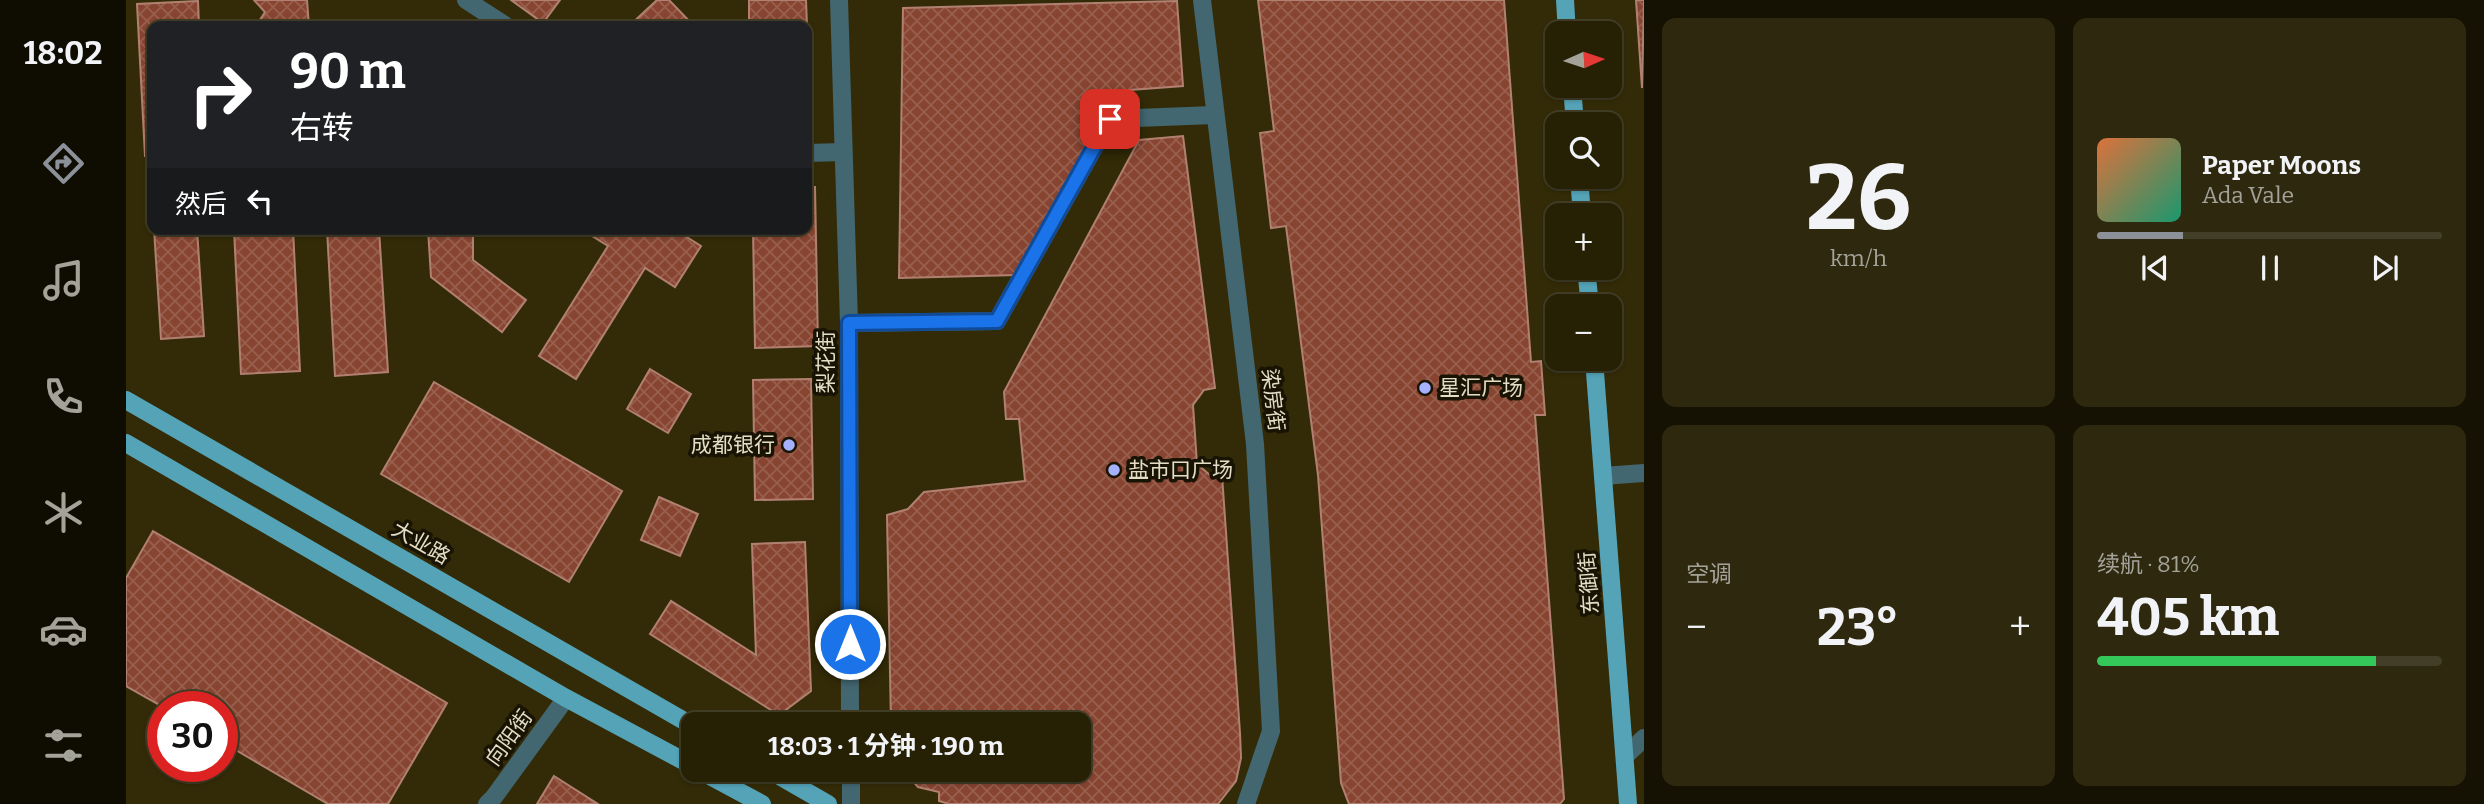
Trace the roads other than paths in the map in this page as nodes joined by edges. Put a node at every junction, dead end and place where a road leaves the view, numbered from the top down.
1 (466, 0) edge
2 (839, 0) edge
3 (1202, 0) edge
4 (1565, 0) edge
5 (498, 21) edge
6 (1566, 21) edge
7 (1214, 115) junction
8 (843, 152) junction
9 (812, 153) edge
10 (849, 323) junction
11 (1595, 371) edge
12 (126, 400) edge
13 (126, 443) edge
14 (1644, 473) edge
15 (1603, 477) junction
16 (566, 698) junction
17 (850, 712) edge
18 (681, 719) edge
19 (1644, 738) edge
20 (1625, 756) junction
21 (681, 760) edge
22 (721, 782) edge
23 (790, 782) edge
24 (851, 782) edge
25 (487, 804) edge
26 (762, 804) edge
27 (828, 804) edge
28 (851, 804) edge
29 (1246, 804) edge
30 (1629, 804) edge

1 - 5 street
2 - 8 street, 梨花街
3 - 7 street, 染房街
4 - 6 main road
7 - 10 street
7 - 29 street, 染房街
8 - 9 street
8 - 10 street, 梨花街
10 - 17 street, 梨花街
11 - 15 main road, 东御街
12 - 18 main road, 大业路
13 - 16 main road
14 - 15 street
15 - 20 main road, 东御街
16 - 21 main road
16 - 25 street, 向阳街
19 - 20 street
20 - 30 main road, 东御街
22 - 26 main road
23 - 27 main road
24 - 28 street

